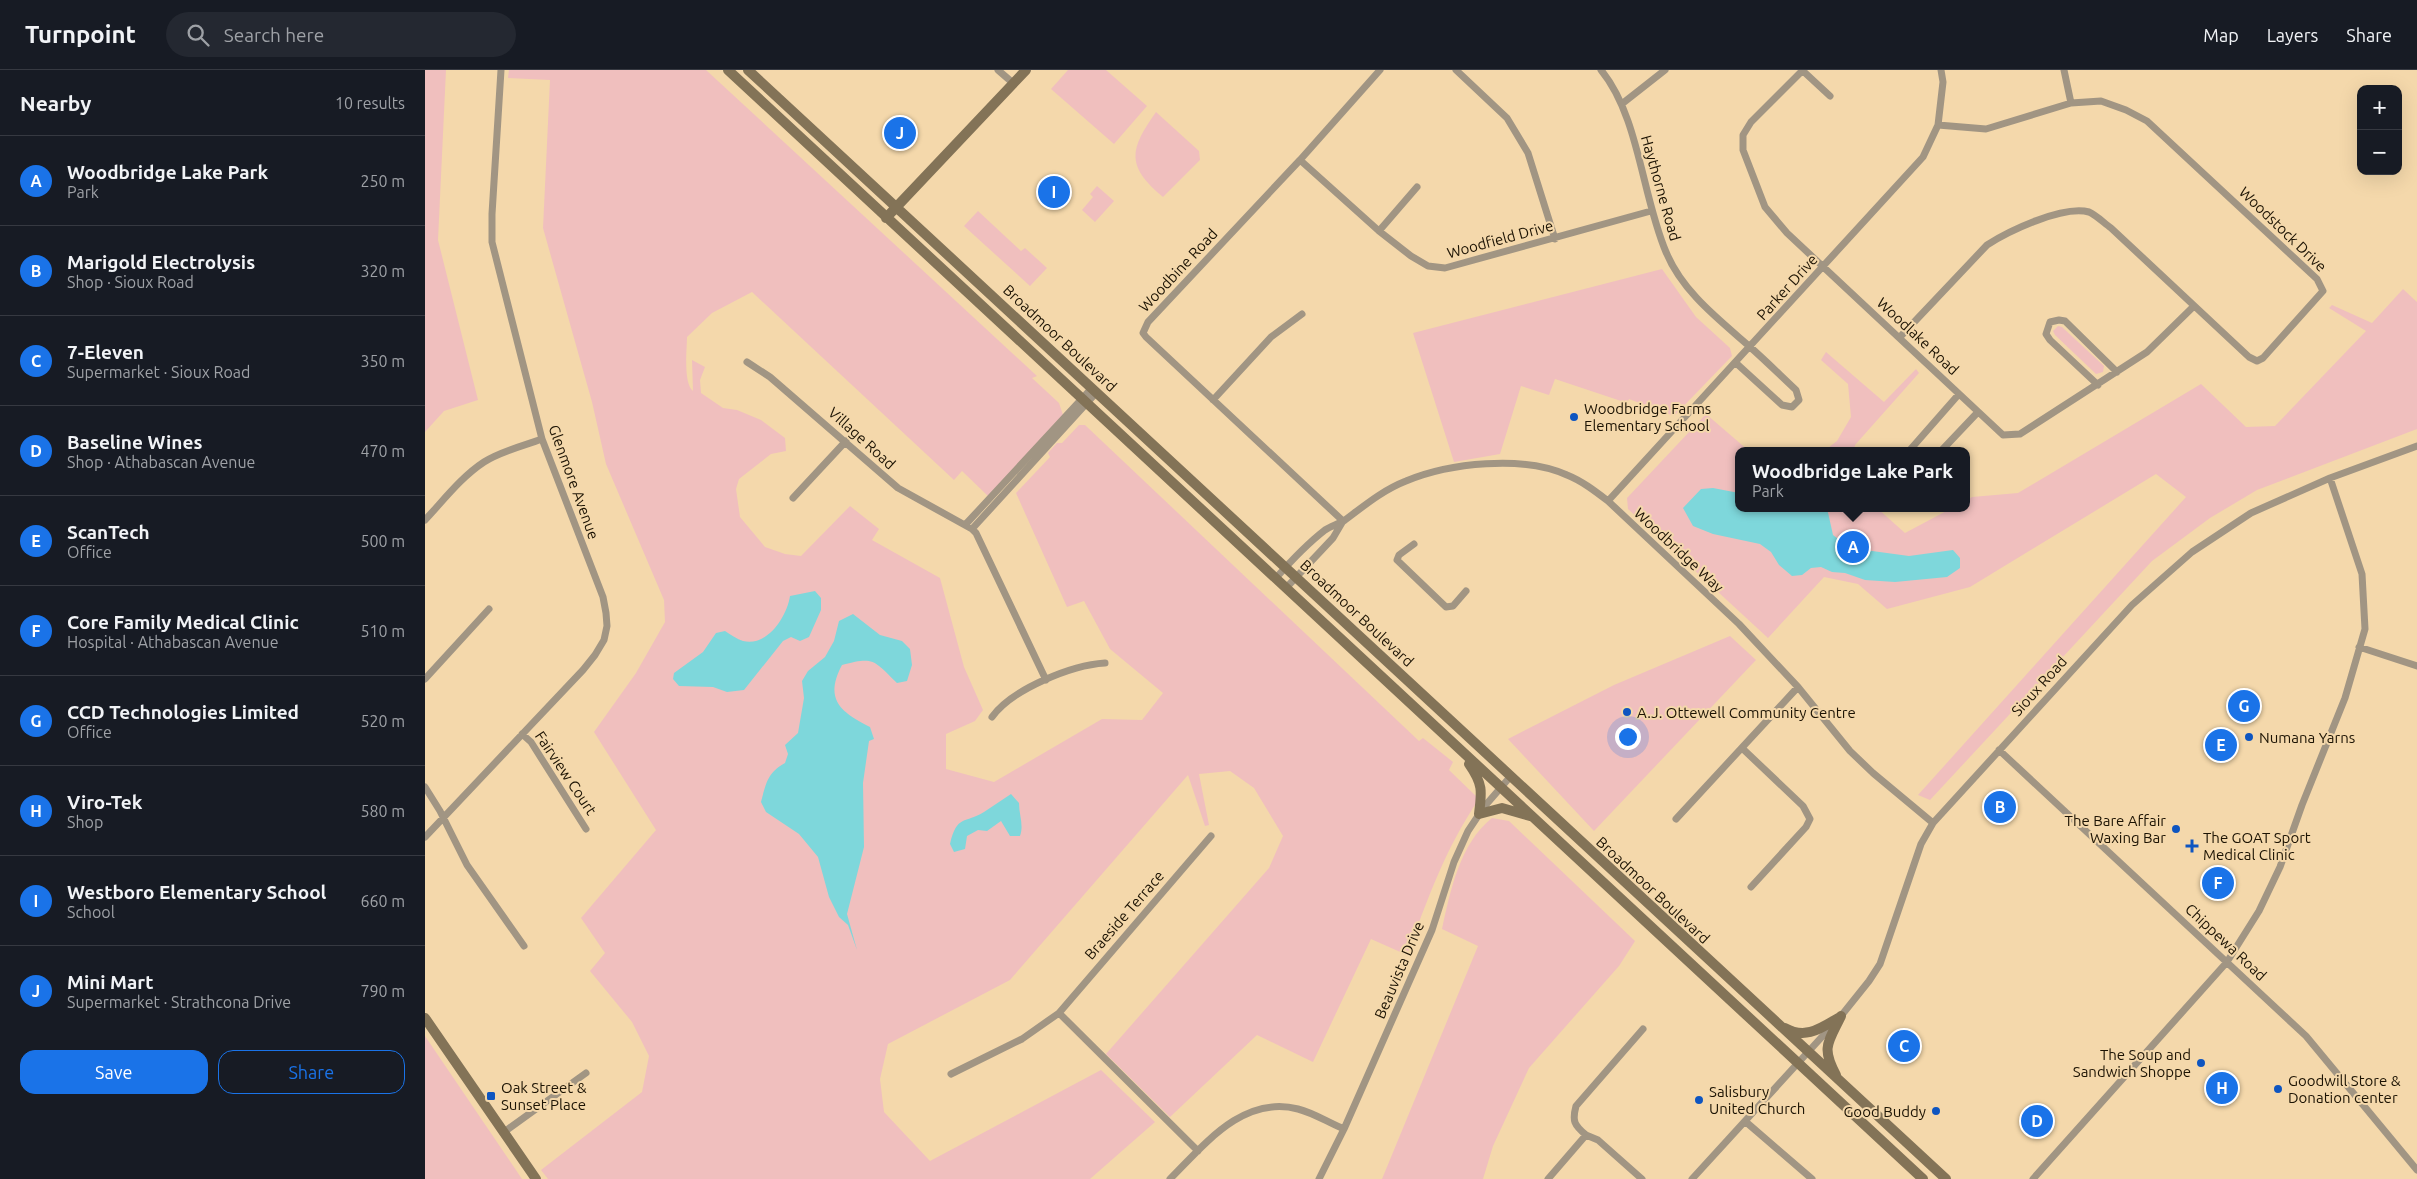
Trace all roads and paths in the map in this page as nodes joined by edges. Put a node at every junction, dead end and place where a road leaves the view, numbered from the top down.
1 (501, 70) edge
2 (728, 70) edge
3 (748, 70) edge
4 (998, 70) edge
5 (1025, 70) edge
6 (1380, 70) edge
7 (1456, 70) edge
8 (1601, 70) edge
9 (1665, 70) edge
10 (1803, 70) edge
11 (1941, 70) edge
12 (2064, 70) edge
13 (1013, 83) junction
14 (1830, 96) dead end
15 (1623, 103) junction
16 (2071, 104) junction
17 (1939, 124) junction
18 (1300, 160) junction
19 (1417, 187) dead end
20 (897, 208) junction
21 (1651, 211) junction
22 (886, 218) junction
23 (1379, 231) junction
24 (1555, 239) junction
25 (1824, 267) junction
26 (2194, 306) junction
27 (1302, 314) dead end
28 (1900, 337) junction
29 (1751, 347) junction
30 (747, 362) dead end
31 (1736, 363) junction
32 (2117, 372) junction
33 (2098, 385) junction
34 (1094, 390) junction
35 (1959, 394) junction
36 (1085, 400) junction
37 (1213, 400) junction
38 (1978, 412) junction
39 (542, 439) junction
40 (846, 441) junction
41 (2417, 446) edge
42 (1913, 447) edge
43 (1945, 447) edge
44 (2330, 478) junction
45 (793, 498) dead end
46 (1608, 502) junction
47 (425, 520) edge
48 (1343, 521) junction
49 (965, 525) junction
50 (972, 529) junction
51 (1414, 544) dead end
52 (1286, 567) junction
53 (1296, 577) junction
54 (1276, 578) junction
55 (1285, 588) junction
56 (1466, 591) dead end
57 (489, 609) dead end
58 (2359, 647) junction
59 (1105, 663) dead end
60 (2417, 666) edge
61 (425, 678) edge
62 (1046, 680) junction
63 (1798, 687) junction
64 (992, 717) dead end
65 (522, 734) junction
66 (1458, 748) junction
67 (1743, 749) junction
68 (1999, 750) junction
69 (1510, 777) junction
70 (425, 787) edge
71 (1501, 788) junction
72 (1479, 814) junction
73 (1533, 817) junction
74 (443, 818) junction
75 (1676, 819) dead end
76 (1933, 823) junction
77 (586, 829) dead end
78 (1211, 836) dead end
79 (425, 837) edge
80 (1751, 887) dead end
81 (524, 946) dead end
82 (2227, 962) junction
83 (1059, 1013) junction
84 (1841, 1016) junction
85 (425, 1018) edge
86 (1769, 1018) junction
87 (1643, 1029) dead end
88 (1809, 1054) junction
89 (1799, 1064) junction
90 (586, 1073) dead end
91 (951, 1074) dead end
92 (1852, 1092) junction
93 (1746, 1122) junction
94 (1344, 1129) junction
95 (504, 1132) junction
96 (1586, 1135) junction
97 (1198, 1151) junction
98 (2417, 1170) edge
99 (536, 1179) edge
100 (1170, 1179) edge
101 (1319, 1179) edge
102 (1548, 1179) edge
103 (1642, 1179) edge
104 (1692, 1179) edge
105 (1812, 1179) edge
106 (1923, 1179) edge
107 (1945, 1179) edge
108 (2033, 1179) edge

1 - 39 street, Glenmore Avenue
2 - 22 main road, Broadmoor Boulevard
3 - 20 main road, Broadmoor Boulevard
4 - 13 street
5 - 13 main road
6 - 18 street, Woodbine Road
7 - 24 street
8 - 15 street, Haythorne Road
9 - 15 street
10 - 14 street
10 - 25 street, Woodlake Road
11 - 17 street, Parker Drive
12 - 16 street
13 - 20 main road
15 - 21 street, Haythorne Road
16 - 17 street, Woodstock Drive
16 - 26 street, Woodstock Drive
17 - 25 street, Parker Drive
18 - 23 street, Woodfield Drive
18 - 37 street, Woodbine Road
19 - 23 street
20 - 22 main road
20 - 34 main road, Broadmoor Boulevard
21 - 24 street, Woodfield Drive
21 - 29 street, Haythorne Road
22 - 36 main road, Broadmoor Boulevard
23 - 24 street, Woodfield Drive
25 - 28 street, Woodlake Road
25 - 29 street, Parker Drive
26 - 28 street, Woodstock Drive
26 - 32 street, Woodlake Road
27 - 37 street
28 - 35 street, Woodlake Road
29 - 31 street, Parker Drive
29 - 31 street, Haythorne Road
30 - 40 street, Village Road
31 - 46 street, Parker Drive
32 - 33 street, Woodlake Road
32 - 33 street
33 - 38 street, Woodlake Road
34 - 36 street
34 - 52 main road, Broadmoor Boulevard
35 - 38 street, Woodlake Road
35 - 42 street
36 - 49 street
36 - 50 street
36 - 54 main road, Broadmoor Boulevard
37 - 48 street, Woodbine Road
38 - 43 street
39 - 47 street
39 - 65 street, Glenmore Avenue
40 - 45 street
40 - 49 street, Village Road
41 - 44 street, Sioux Road
44 - 58 street
44 - 68 street, Sioux Road
46 - 48 street, Woodbridge Way
46 - 63 street, Woodbridge Way
48 - 52 street, Woodbridge Way
48 - 53 street, Woodbridge Way
49 - 50 street, Village Road
50 - 62 street
51 - 56 street
52 - 53 main road, Broadmoor Boulevard
52 - 54 street, Woodbridge Way
53 - 55 street, Woodbridge Way
53 - 69 main road, Broadmoor Boulevard
54 - 55 main road, Broadmoor Boulevard
55 - 66 main road, Broadmoor Boulevard
57 - 61 street
58 - 60 street
58 - 82 street
59 - 62 street
62 - 64 street
63 - 67 street
63 - 76 street, Woodbridge Way
65 - 74 street, Glenmore Avenue
65 - 77 street, Fairview Court
66 - 71 main road, Broadmoor Boulevard
66 - 72 main road
67 - 75 street
67 - 80 street
68 - 76 street, Sioux Road
68 - 82 street, Chippewa Road
69 - 71 street, Beauvista Drive
69 - 86 main road, Broadmoor Boulevard
70 - 74 street
71 - 72 street, Beauvista Drive
71 - 73 main road, Broadmoor Boulevard
72 - 73 main road
72 - 94 street, Beauvista Drive
73 - 89 main road, Broadmoor Boulevard
74 - 79 street, Glenmore Avenue
74 - 81 street
76 - 84 street, Sioux Road
78 - 83 street, Braeside Terrace
82 - 98 street, Chippewa Road
82 - 108 street
83 - 91 street, Braeside Terrace
83 - 97 street
84 - 86 main road
84 - 88 street, Sioux Road
84 - 92 main road
85 - 95 main road
86 - 88 main road, Broadmoor Boulevard
87 - 96 street
88 - 89 street, Sioux Road
88 - 92 main road, Broadmoor Boulevard
89 - 93 street, Sioux Road
89 - 106 main road, Broadmoor Boulevard
90 - 95 street
92 - 107 main road, Broadmoor Boulevard
93 - 104 street, Sioux Road
93 - 105 street
94 - 97 street
94 - 101 street, Beauvista Drive
95 - 99 main road
96 - 102 street
96 - 103 street
97 - 100 street

